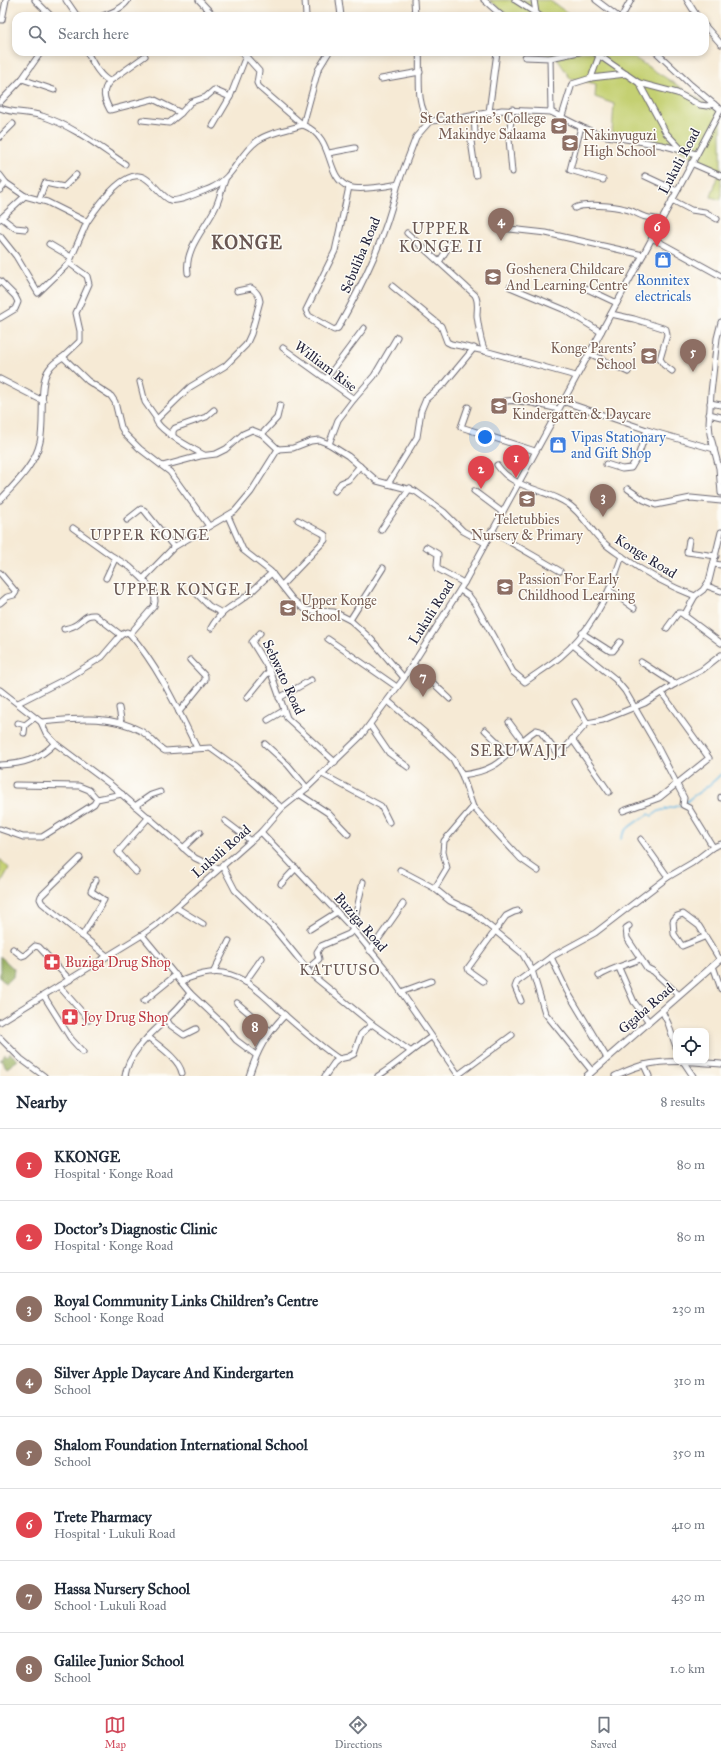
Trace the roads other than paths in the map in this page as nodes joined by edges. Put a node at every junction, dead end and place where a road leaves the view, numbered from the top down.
1 (6, 0) edge
2 (35, 0) edge
3 (66, 0) edge
4 (128, 0) edge
5 (199, 0) edge
6 (305, 0) edge
7 (339, 0) edge
8 (414, 0) edge
9 (484, 0) edge
10 (515, 0) edge
11 (534, 0) edge
12 (596, 0) edge
13 (631, 0) edge
14 (687, 0) edge
15 (47, 12) edge
16 (74, 12) edge
17 (117, 12) edge
18 (210, 12) edge
19 (306, 12) edge
20 (340, 12) edge
21 (415, 12) edge
22 (498, 12) edge
23 (533, 12) edge
24 (537, 12) edge
25 (612, 12) edge
26 (624, 12) edge
27 (694, 12) edge
28 (2, 20) dead end
29 (709, 30) edge
30 (721, 44) edge
31 (38, 56) edge
32 (90, 56) edge
33 (145, 56) dead end
34 (243, 56) edge
35 (246, 56) edge
36 (326, 56) edge
37 (419, 56) edge
38 (496, 56) edge
39 (548, 56) edge
40 (597, 56) edge
41 (602, 56) edge
42 (660, 56) edge
43 (525, 57) dead end
44 (420, 72) junction
45 (626, 74) junction
46 (591, 78) junction
47 (22, 79) junction
48 (381, 79) dead end
49 (110, 81) junction
50 (639, 83) junction
51 (54, 90) dead end
52 (230, 97) junction
53 (0, 102) edge
54 (714, 104) junction
55 (0, 108) edge
56 (512, 109) junction
57 (721, 109) edge
58 (489, 112) junction
59 (551, 112) junction
60 (180, 113) junction
61 (474, 115) junction
62 (562, 116) junction
63 (142, 120) dead end
64 (430, 121) junction
65 (13, 124) dead end
66 (303, 125) junction
67 (213, 126) dead end
68 (581, 127) junction
69 (0, 137) edge
70 (355, 148) dead end
71 (681, 149) junction
72 (329, 153) junction
73 (696, 154) junction
74 (691, 163) junction
75 (125, 164) dead end
76 (512, 172) dead end
77 (0, 175) edge
78 (76, 175) dead end
79 (476, 175) dead end
80 (646, 176) dead end
81 (721, 176) edge
82 (225, 180) junction
83 (603, 180) dead end
84 (6, 183) junction
85 (398, 184) junction
86 (349, 187) junction
87 (0, 190) edge
88 (677, 191) junction
89 (25, 196) junction
90 (38, 200) junction
91 (672, 200) junction
92 (575, 208) dead end
93 (1, 218) edge
94 (717, 219) dead end
95 (661, 221) junction
96 (87, 222) junction
97 (25, 229) dead end
98 (510, 229) dead end
99 (407, 233) dead end
100 (0, 236) edge
101 (652, 238) junction
102 (451, 243) dead end
103 (49, 244) dead end
104 (643, 255) junction
105 (70, 260) junction
106 (439, 262) junction
107 (188, 273) dead end
108 (721, 276) edge
109 (0, 281) edge
110 (392, 286) dead end
111 (582, 286) dead end
112 (510, 287) dead end
113 (237, 291) dead end
114 (617, 304) junction
115 (611, 314) junction
116 (0, 318) edge
117 (721, 322) edge
118 (364, 328) dead end
119 (602, 332) junction
120 (396, 337) dead end
121 (283, 348) dead end
122 (474, 348) junction
123 (719, 348) edge
124 (485, 351) junction
125 (590, 353) junction
126 (63, 357) junction
127 (672, 371) dead end
128 (628, 372) dead end
129 (576, 376) junction
130 (326, 378) junction
131 (0, 379) edge
132 (140, 382) dead end
133 (354, 399) junction
134 (43, 400) junction
135 (562, 402) junction
136 (500, 403) dead end
137 (710, 403) junction
138 (280, 405) dead end
139 (721, 405) edge
140 (468, 407) dead end
141 (558, 409) junction
142 (214, 410) dead end
143 (710, 414) junction
144 (721, 417) edge
145 (157, 419) junction
146 (647, 430) junction
147 (262, 434) junction
148 (173, 436) junction
149 (329, 444) junction
150 (278, 449) junction
151 (714, 449) junction
152 (535, 451) junction
153 (204, 455) junction
154 (720, 461) edge
155 (606, 464) dead end
156 (497, 465) dead end
157 (163, 466) junction
158 (360, 466) junction
159 (518, 483) junction
160 (388, 484) junction
161 (410, 488) junction
162 (628, 489) dead end
163 (335, 491) dead end
164 (474, 491) dead end
165 (721, 493) edge
166 (0, 500) edge
167 (721, 501) edge
168 (502, 512) junction
169 (228, 516) junction
170 (127, 520) dead end
171 (298, 520) dead end
172 (208, 526) junction
173 (73, 528) dead end
174 (381, 530) dead end
175 (491, 531) junction
176 (721, 532) edge
177 (690, 540) dead end
178 (485, 543) junction
179 (426, 546) dead end
180 (174, 547) junction
181 (622, 556) junction
182 (716, 556) junction
183 (115, 558) junction
184 (714, 564) junction
185 (721, 565) edge
186 (112, 566) junction
187 (383, 568) dead end
188 (560, 571) dead end
189 (0, 573) edge
190 (102, 573) dead end
191 (272, 573) junction
192 (106, 578) dead end
193 (143, 580) junction
194 (464, 583) junction
195 (282, 586) junction
196 (706, 586) junction
197 (460, 590) junction
198 (609, 590) junction
199 (721, 591) edge
200 (197, 594) dead end
201 (695, 596) junction
202 (0, 603) edge
203 (634, 608) dead end
204 (222, 613) junction
205 (685, 614) junction
206 (350, 620) junction
207 (211, 628) dead end
208 (667, 628) dead end
209 (64, 629) dead end
210 (582, 633) junction
211 (121, 634) junction
212 (130, 634) junction
213 (260, 634) dead end
214 (328, 639) dead end
215 (620, 642) dead end
216 (721, 643) edge
217 (573, 645) junction
218 (721, 655) edge
219 (190, 660) dead end
220 (641, 662) dead end
221 (413, 664) junction
222 (270, 670) junction
223 (404, 678) junction
224 (311, 680) dead end
225 (675, 684) junction
226 (397, 687) junction
227 (0, 690) edge
228 (662, 693) junction
229 (247, 698) dead end
230 (279, 698) junction
231 (450, 699) dead end
232 (388, 701) junction
233 (575, 702) dead end
234 (18, 703) junction
235 (635, 707) junction
236 (118, 708) dead end
237 (283, 711) junction
238 (179, 712) junction
239 (34, 718) junction
240 (268, 720) dead end
241 (41, 722) junction
242 (120, 722) junction
243 (509, 722) dead end
244 (18, 723) dead end
245 (587, 723) junction
246 (25, 725) junction
247 (370, 726) junction
248 (485, 730) dead end
249 (24, 733) dead end
250 (572, 739) junction
251 (524, 741) junction
252 (54, 743) junction
253 (265, 744) dead end
254 (197, 748) junction
255 (510, 754) junction
256 (334, 762) junction
257 (0, 765) edge
258 (408, 767) dead end
259 (322, 774) junction
260 (462, 775) junction
261 (676, 783) junction
262 (15, 785) dead end
263 (307, 788) junction
264 (160, 792) dead end
265 (609, 792) dead end
266 (122, 794) junction
267 (299, 794) junction
268 (97, 799) junction
269 (135, 806) junction
270 (473, 807) junction
271 (282, 808) junction
272 (623, 811) dead end
273 (149, 817) junction
274 (225, 821) dead end
275 (390, 822) dead end
276 (0, 829) edge
277 (200, 832) dead end
278 (261, 832) junction
279 (348, 834) dead end
280 (641, 839) dead end
281 (250, 840) junction
282 (721, 844) edge
283 (713, 847) junction
284 (183, 848) junction
285 (80, 858) dead end
286 (220, 867) junction
287 (296, 868) junction
288 (400, 870) dead end
289 (538, 871) dead end
290 (136, 872) dead end
291 (668, 878) junction
292 (96, 880) dead end
293 (363, 882) dead end
294 (281, 884) dead end
295 (435, 888) junction
296 (403, 904) dead end
297 (177, 908) junction
298 (518, 911) dead end
299 (337, 912) junction
300 (203, 924) dead end
301 (629, 926) dead end
302 (310, 928) dead end
303 (352, 928) junction
304 (496, 932) junction
305 (142, 935) junction
306 (82, 936) junction
307 (704, 937) junction
308 (229, 941) dead end
309 (13, 949) dead end
310 (370, 951) junction
311 (107, 956) junction
312 (551, 957) junction
313 (262, 958) dead end
314 (640, 959) junction
315 (720, 959) edge
316 (312, 965) dead end
317 (713, 966) junction
318 (619, 968) junction
319 (532, 970) junction
320 (213, 973) junction
321 (176, 975) junction
322 (599, 976) dead end
323 (70, 980) junction
324 (181, 981) junction
325 (431, 981) dead end
326 (483, 981) dead end
327 (245, 982) junction
328 (59, 986) junction
329 (721, 989) edge
330 (401, 992) junction
331 (190, 993) junction
332 (679, 995) junction
333 (44, 996) junction
334 (144, 1001) dead end
335 (521, 1001) dead end
336 (237, 1002) dead end
337 (662, 1011) junction
338 (285, 1015) junction
339 (90, 1020) dead end
340 (167, 1020) junction
341 (0, 1022) edge
342 (648, 1022) junction
343 (372, 1024) junction
344 (196, 1030) dead end
345 (270, 1031) junction
346 (512, 1035) dead end
347 (148, 1037) junction
348 (431, 1037) junction
349 (0, 1038) edge
350 (673, 1038) edge
351 (410, 1051) junction
352 (83, 1052) dead end
353 (256, 1055) junction
354 (607, 1058) junction
355 (339, 1059) junction
356 (673, 1062) edge
357 (709, 1063) edge
358 (686, 1064) edge
359 (721, 1064) edge
360 (644, 1065) junction
361 (182, 1072) dead end
362 (592, 1072) junction
363 (36, 1074) edge
364 (459, 1075) edge
365 (44, 1076) edge
366 (125, 1076) edge
367 (249, 1076) edge
368 (324, 1076) edge
369 (378, 1076) edge
370 (587, 1076) edge
371 (615, 1076) edge
372 (649, 1076) edge
373 (693, 1076) edge

1 - 28 street
2 - 15 street
3 - 16 street
4 - 17 street
5 - 18 street
6 - 19 street
7 - 20 street
8 - 21 street
9 - 22 street
10 - 23 street
11 - 24 street
12 - 25 street
13 - 26 street
14 - 27 street
29 - 30 street
31 - 47 street
32 - 49 street
33 - 49 street
34 - 52 street
35 - 66 street
36 - 66 street
37 - 44 street
38 - 58 street
39 - 43 street
39 - 59 street
40 - 46 street
41 - 45 street
42 - 54 street
44 - 48 street
44 - 64 street
45 - 46 street
45 - 50 street
46 - 62 street
47 - 51 street
47 - 53 street
49 - 60 street
50 - 54 street
50 - 71 street
52 - 60 street
52 - 67 street
54 - 57 street
55 - 75 street
56 - 58 street
56 - 59 street
56 - 76 street
57 - 73 street, Lukuli Road
58 - 61 street
59 - 62 street
60 - 63 street
61 - 64 street
61 - 79 street
62 - 68 street
64 - 85 street, Sebuliba Road
65 - 69 street
66 - 72 street
66 - 82 street
68 - 71 street
68 - 83 street
70 - 72 street
71 - 73 street
72 - 86 street
73 - 74 street, Lukuli Road
74 - 81 street
74 - 88 street, Lukuli Road
77 - 84 street
78 - 90 street
80 - 88 street
82 - 96 street
82 - 107 street
84 - 87 street
84 - 89 street
85 - 86 street
85 - 86 street, Sebuliba Road
88 - 91 street, Lukuli Road
89 - 90 street
89 - 93 street
90 - 96 street
91 - 94 street
91 - 95 street, Lukuli Road
92 - 95 street
93 - 97 street
95 - 101 street, Lukuli Road
96 - 105 street
98 - 104 street
99 - 106 street
100 - 105 street
101 - 104 street, Lukuli Road
101 - 108 street
102 - 106 street
103 - 105 street
104 - 114 street, Lukuli Road
105 - 126 street
106 - 124 street
109 - 116 street
110 - 122 street
111 - 114 street
112 - 119 street
113 - 145 street
114 - 115 street, Lukuli Road
115 - 119 street, Lukuli Road
115 - 127 street
117 - 123 street
118 - 130 street
119 - 125 street, Lukuli Road
120 - 133 street
121 - 130 street, William Rise
122 - 124 street
122 - 160 street
123 - 137 street
124 - 129 street
125 - 128 street
125 - 129 street, Lukuli Road
126 - 134 street
126 - 157 street
129 - 135 street, Lukuli Road
130 - 133 street, William Rise
131 - 134 street
132 - 145 street
133 - 149 street, William Rise
134 - 166 street
135 - 141 street, Lukuli Road
135 - 146 street
136 - 141 street
137 - 139 street
137 - 143 street
138 - 147 street
140 - 152 street
141 - 152 street, Lukuli Road
142 - 148 street
143 - 144 street
143 - 151 street
145 - 148 street
146 - 151 street
146 - 155 street
147 - 150 street
147 - 153 street
148 - 153 street
149 - 150 street
149 - 158 street
150 - 169 street
151 - 154 street
152 - 159 street, Lukuli Road
153 - 157 street
154 - 165 street
156 - 159 street, Konge Road
157 - 172 street
158 - 160 street
158 - 163 street
159 - 168 street, Lukuli Road
159 - 181 street, Konge Road
160 - 161 street
161 - 174 street
161 - 178 street
162 - 167 street
164 - 168 street
168 - 175 street, Lukuli Road
169 - 172 street
169 - 191 street
170 - 180 street
171 - 195 street
172 - 180 street
173 - 183 street
175 - 178 street, Lukuli Road
175 - 188 street
176 - 182 street
177 - 182 street
178 - 194 street, Lukuli Road
179 - 194 street
180 - 193 street
181 - 198 street
181 - 201 street, Konge Road
182 - 184 street
183 - 186 street
183 - 193 street
184 - 185 street
184 - 196 street
186 - 190 street
186 - 192 street
187 - 206 street
189 - 202 street
191 - 195 street
191 - 204 street
193 - 212 street
194 - 197 street, Lukuli Road
195 - 206 street
196 - 199 street
196 - 201 street
197 - 217 street
197 - 221 street, Lukuli Road
198 - 203 street
198 - 210 street
200 - 204 street
201 - 205 street
204 - 207 street
205 - 208 street
205 - 216 street
206 - 223 street
209 - 211 street
210 - 215 street
210 - 217 street
211 - 212 street
211 - 234 street
212 - 238 street
213 - 222 street, Sebwato Road
214 - 226 street
217 - 235 street
218 - 225 street
219 - 238 street
220 - 225 street
221 - 223 street, Lukuli Road
221 - 231 street
222 - 229 street
222 - 230 street, Sebwato Road
223 - 226 street, Lukuli Road
224 - 230 street
225 - 228 street
226 - 232 street, Lukuli Road
227 - 234 street
228 - 235 street
228 - 261 street
230 - 237 street, Sebwato Road
232 - 247 street, Lukuli Road
232 - 260 street
233 - 245 street
234 - 239 street
235 - 245 street
235 - 261 street
236 - 242 street
237 - 240 street
237 - 256 street, Sebwato Road
238 - 254 street
239 - 241 street
239 - 246 street
241 - 242 street
241 - 252 street
242 - 254 street
243 - 251 street
244 - 246 street
245 - 250 street
246 - 249 street
247 - 256 street, Lukuli Road
247 - 258 street
248 - 255 street
250 - 251 street
250 - 265 street
251 - 255 street
252 - 257 street
252 - 266 street
253 - 263 street
254 - 271 street
255 - 260 street
256 - 259 street, Lukuli Road
259 - 263 street, Lukuli Road
259 - 275 street
260 - 270 street
261 - 272 street
261 - 283 street
262 - 268 street
263 - 267 street, Lukuli Road
264 - 269 street
266 - 268 street
266 - 269 street
267 - 271 street, Lukuli Road
267 - 279 street
268 - 276 street
269 - 273 street
270 - 289 street
270 - 295 street
271 - 278 street, Lukuli Road
273 - 284 street
273 - 290 street
274 - 281 street
277 - 284 street
278 - 281 street, Lukuli Road
278 - 287 street, Buziga Road
280 - 291 street
281 - 286 street, Lukuli Road
282 - 283 street
283 - 291 street
284 - 286 street
285 - 306 street
286 - 297 street, Lukuli Road
286 - 343 street
287 - 294 street
287 - 299 street, Buziga Road
288 - 295 street
291 - 312 street
292 - 306 street
293 - 303 street
295 - 304 street
296 - 310 street
297 - 300 street
297 - 305 street, Lukuli Road
298 - 304 street
299 - 302 street
299 - 303 street, Buziga Road
301 - 314 street
303 - 310 street, Buziga Road
303 - 316 street
304 - 319 street
304 - 326 street
305 - 311 street, Lukuli Road
305 - 321 street
306 - 311 street
307 - 307 street
307 - 315 street
308 - 320 street
309 - 323 street
310 - 330 street, Buziga Road
311 - 323 street, Lukuli Road
312 - 319 street
312 - 354 street
313 - 327 street
314 - 318 street
314 - 332 street
315 - 317 main road, Ggaba Road
317 - 329 street
317 - 332 main road, Ggaba Road
318 - 322 street
318 - 342 street
319 - 335 street
319 - 362 street
320 - 324 street
320 - 327 street
321 - 324 street
321 - 334 street
323 - 328 street, Lukuli Road
324 - 331 street
325 - 330 street
327 - 338 street
328 - 333 street, Lukuli Road
328 - 339 street
330 - 348 street, Buziga Road
331 - 340 street
331 - 353 street
332 - 337 main road, Ggaba Road
333 - 341 street, Lukuli Road
333 - 352 street
336 - 345 street
337 - 342 main road, Ggaba Road
337 - 350 street
338 - 345 street
338 - 355 street
340 - 344 street
340 - 347 street
342 - 354 main road, Ggaba Road
343 - 351 street
343 - 355 street
345 - 353 street
346 - 364 street
347 - 361 street
347 - 366 street
348 - 351 street
348 - 364 street, Buziga Road
349 - 363 street
351 - 369 street
353 - 367 street
354 - 362 main road, Ggaba Road
355 - 368 street
356 - 360 street
357 - 359 street
358 - 373 street
360 - 371 street
360 - 372 street
362 - 370 main road, Ggaba Road
363 - 365 street

